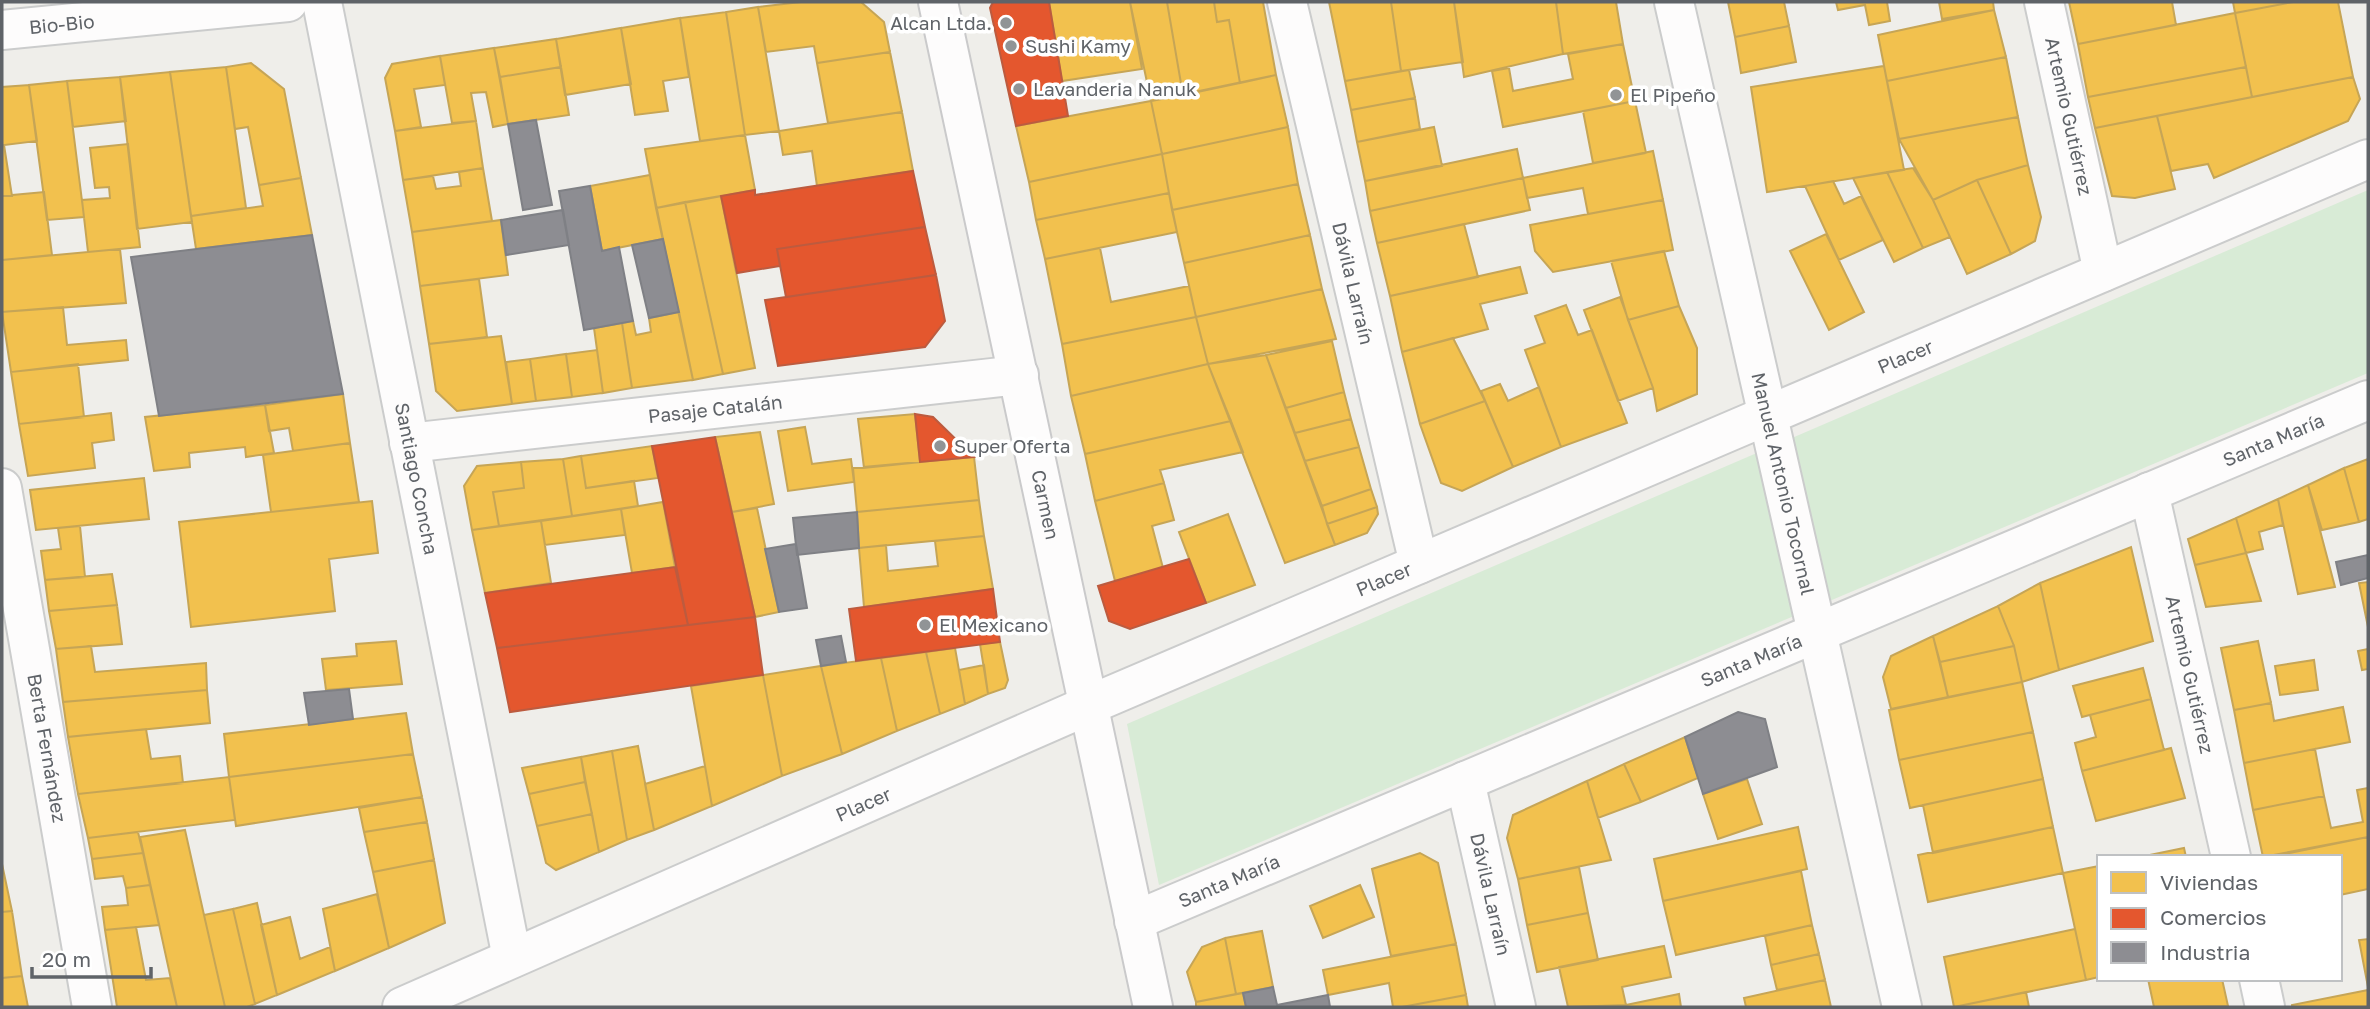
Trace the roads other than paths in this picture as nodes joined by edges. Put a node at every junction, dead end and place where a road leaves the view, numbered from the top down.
1 (288, 2) edge
2 (322, 2) edge
3 (938, 2) edge
4 (1287, 2) edge
5 (1674, 2) edge
6 (2044, 2) edge
7 (2, 30) edge
8 (2368, 159) edge
9 (2104, 272) junction
10 (1019, 375) junction
11 (2368, 400) edge
12 (1768, 415) junction
13 (410, 443) junction
14 (2, 488) edge
15 (2149, 492) junction
16 (1419, 564) junction
17 (1818, 632) junction
18 (1089, 705) junction
19 (1465, 781) junction
20 (2231, 855) edge
21 (1134, 921) junction
22 (512, 958) junction
23 (2259, 981) edge
24 (92, 1007) edge
25 (402, 1007) edge
26 (1153, 1007) edge
27 (1516, 1007) edge
28 (1902, 1007) edge
29 (2265, 1007) edge

1 - 7 street, Bio-Bio
2 - 13 street, Santiago Concha
3 - 10 street, Carmen
4 - 16 street, Dávila Larraín
5 - 12 street, Manuel Antonio Tocornal
6 - 9 street, Artemio Gutiérrez
8 - 9 street, Placer
9 - 12 street, Placer
10 - 13 street, Pasaje Catalán
10 - 18 street, Carmen
11 - 15 street, Santa María
12 - 16 street, Placer
12 - 17 street, Manuel Antonio Tocornal
13 - 22 street, Santiago Concha
14 - 24 street, Berta Fernández
15 - 17 street, Santa María
15 - 20 street, Artemio Gutiérrez
16 - 18 street, Placer
17 - 19 street, Santa María
17 - 28 street, Manuel Antonio Tocornal
18 - 21 street, Carmen
18 - 22 street, Placer
19 - 21 street, Santa María
19 - 27 street, Dávila Larraín
21 - 26 street, Carmen
22 - 25 street, Placer
23 - 29 street

